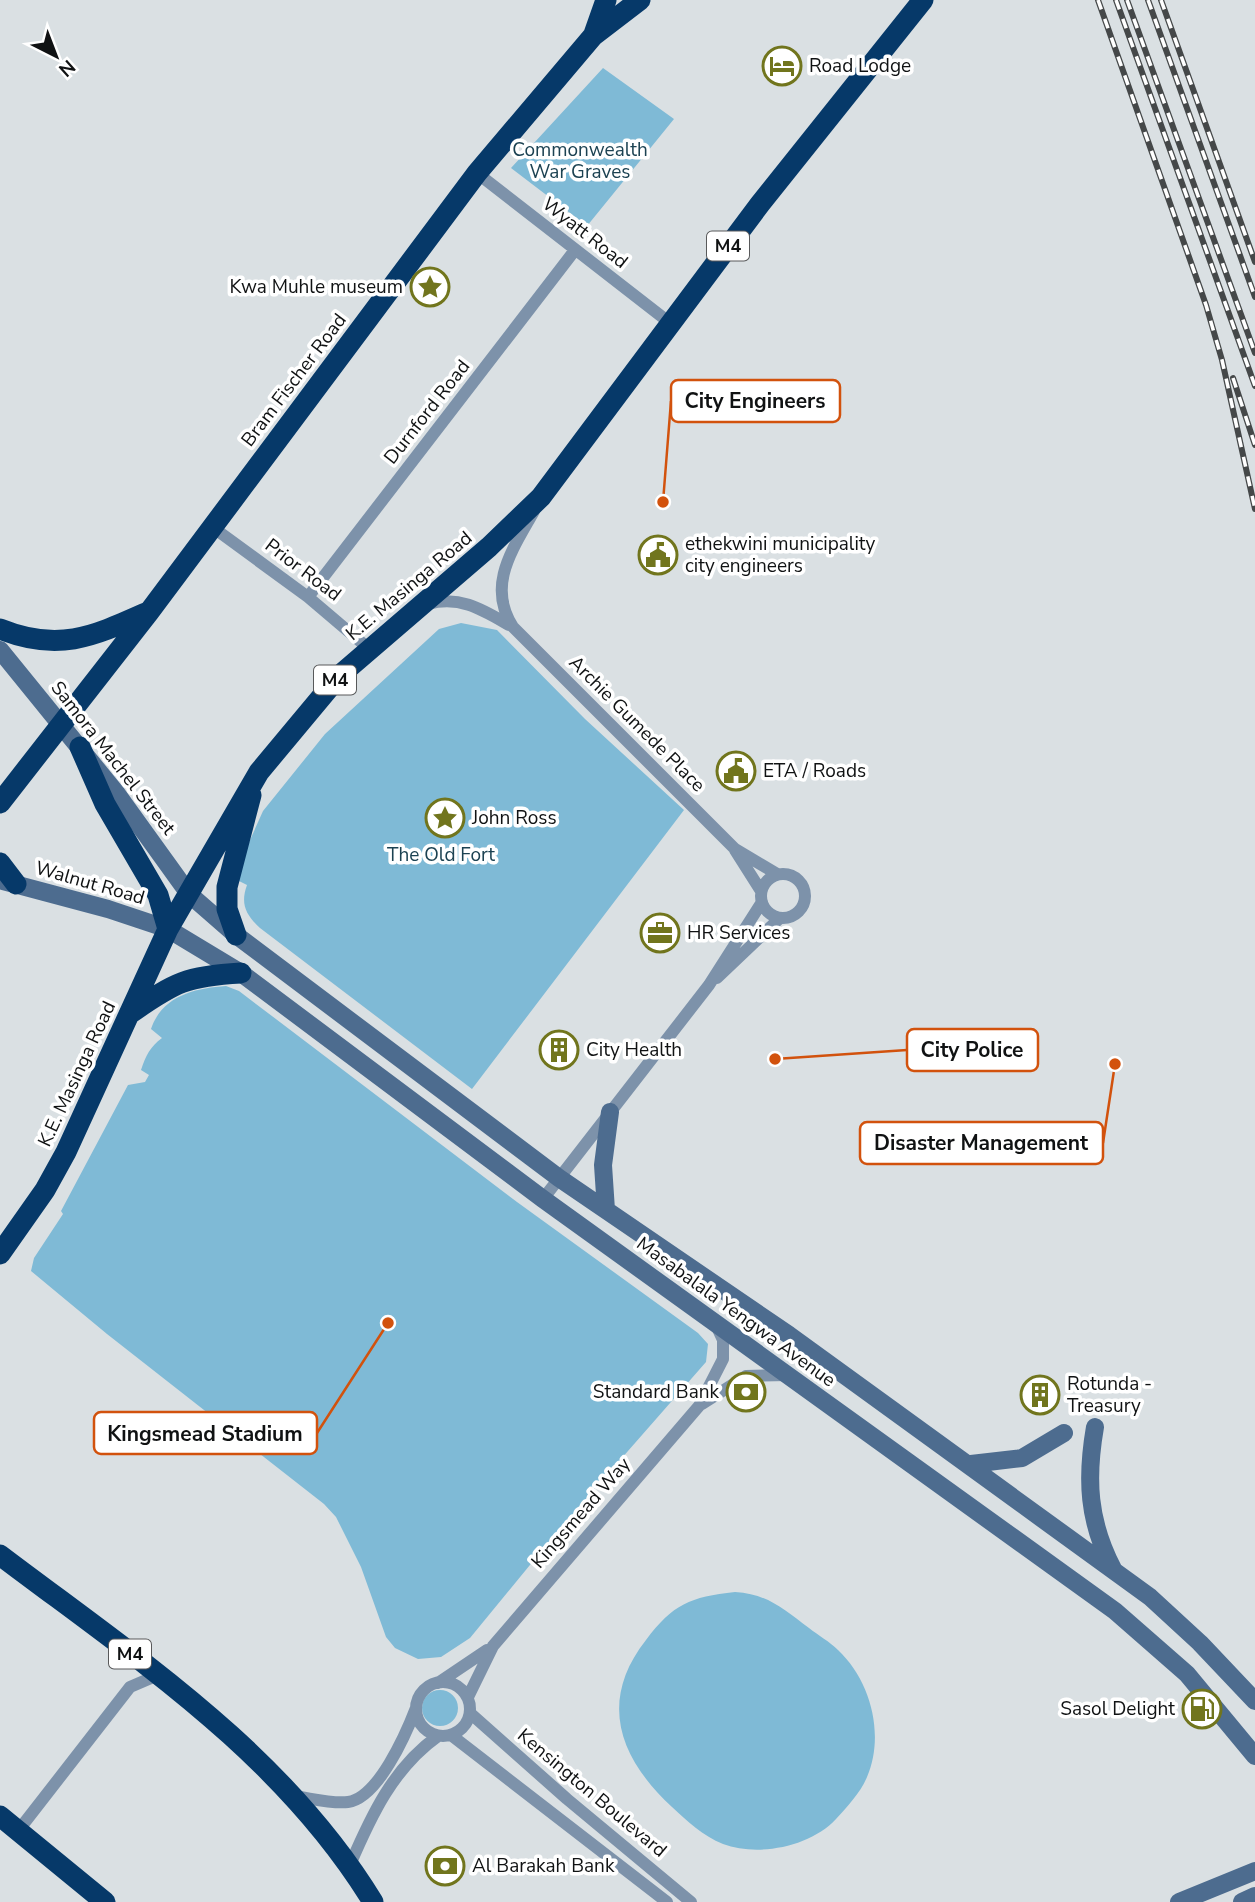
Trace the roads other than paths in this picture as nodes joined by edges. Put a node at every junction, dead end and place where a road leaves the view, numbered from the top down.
1 (606, 0) edge
2 (640, 0) edge
3 (923, 0) edge
4 (593, 36) junction
5 (477, 173) junction
6 (575, 250) junction
7 (670, 323) junction
8 (541, 497) junction
9 (211, 526) junction
10 (308, 597) junction
11 (417, 607) junction
12 (149, 612) junction
13 (513, 627) junction
14 (0, 629) edge
15 (368, 648) junction
16 (0, 650) edge
17 (62, 726) junction
18 (80, 747) junction
19 (254, 779) junction
20 (0, 803) edge
21 (735, 849) junction
22 (0, 863) edge
23 (777, 874) junction
24 (8, 882) edge
25 (189, 894) junction
26 (762, 896) junction
27 (780, 918) junction
28 (168, 929) junction
29 (236, 935) junction
30 (241, 973) junction
31 (709, 985) junction
32 (131, 1013) junction
33 (610, 1112) junction
34 (559, 1178) junction
35 (543, 1199) junction
36 (606, 1210) junction
37 (0, 1254) edge
38 (714, 1322) junction
39 (788, 1375) junction
40 (699, 1406) junction
41 (1095, 1427) dead end
42 (1064, 1433) dead end
43 (971, 1464) junction
44 (0, 1555) edge
45 (1115, 1572) junction
46 (493, 1646) junction
47 (158, 1675) junction
48 (437, 1683) junction
49 (468, 1697) junction
50 (1255, 1701) edge
51 (416, 1709) junction
52 (470, 1713) junction
53 (445, 1735) junction
54 (1255, 1756) edge
55 (293, 1796) junction
56 (0, 1815) edge
57 (18, 1831) junction
58 (1255, 1864) edge
59 (350, 1865) junction
60 (1255, 1871) edge
61 (1209, 1892) junction
62 (1255, 1896) edge
63 (105, 1902) edge
64 (373, 1902) edge
65 (667, 1902) edge
66 (691, 1902) edge
67 (1179, 1902) edge
68 (1242, 1902) edge

1 - 4 highway
2 - 4 highway, Bram Fischer Road
3 - 7 highway, K.E. Masinga Road / M4
4 - 5 highway, Bram Fischer Road
5 - 6 street, Wyatt Road
5 - 9 highway, Bram Fischer Road
6 - 7 street, Wyatt Road
6 - 10 street, Durnford Road
7 - 8 highway, K.E. Masinga Road / M4
8 - 11 highway, K.E. Masinga Road / M4
8 - 13 street, Archie Gumede Place
9 - 10 street, Prior Road
9 - 12 highway, Bram Fischer Road
10 - 15 street, Prior Road
11 - 13 street, Archie Gumede Place
11 - 15 highway, K.E. Masinga Road / M4
12 - 14 highway
12 - 17 highway, Bram Fischer Road
13 - 21 street, Archie Gumede Place
15 - 19 highway, K.E. Masinga Road / M4
16 - 17 main road, Samora Machel Street
17 - 18 main road, Samora Machel Street
17 - 20 highway, Bram Fischer Road
18 - 25 main road, Samora Machel Street
18 - 28 highway
19 - 25 highway, K.E. Masinga Road / M4
19 - 29 highway
21 - 23 street, Archie Gumede Place
21 - 26 street, Archie Gumede Place
22 - 24 highway
23 - 26 street
23 - 27 street
24 - 28 main road, Walnut Road
25 - 28 highway, K.E. Masinga Road / M4
25 - 29 main road, Masabalala Yengwa Avenue
26 - 27 street
26 - 31 street
27 - 31 street
28 - 30 main road, Masabalala Yengwa Avenue
28 - 32 highway, K.E. Masinga Road / M4
29 - 34 main road, Masabalala Yengwa Avenue
30 - 32 highway
30 - 35 main road, Masabalala Yengwa Avenue
31 - 33 street
32 - 37 highway, K.E. Masinga Road / M4
33 - 34 street
33 - 36 main road
34 - 35 street
34 - 36 main road, Masabalala Yengwa Avenue
35 - 38 main road, Masabalala Yengwa Avenue
36 - 43 main road, Masabalala Yengwa Avenue
38 - 39 main road, Masabalala Yengwa Avenue
38 - 40 street, Kingsmead Way
39 - 40 street, Kingsmead Way
39 - 54 main road, Masabalala Yengwa Avenue
40 - 46 street, Kingsmead Way
41 - 45 main road
42 - 43 main road
43 - 45 main road, Masabalala Yengwa Avenue
44 - 47 highway, M4
45 - 50 main road, Masabalala Yengwa Avenue
46 - 48 street, Kingsmead Way
46 - 49 street, Kingsmead Way
47 - 55 highway, M4
47 - 57 street
48 - 49 street
48 - 51 street
49 - 52 street
51 - 53 street
51 - 55 street
52 - 53 street
52 - 66 street, Kensington Boulevard
53 - 59 street
53 - 65 street, Kensington Boulevard
55 - 59 highway, M4
56 - 57 highway
57 - 63 highway
58 - 61 main road
59 - 64 highway, M4
60 - 61 main road
61 - 67 main road
62 - 68 main road

